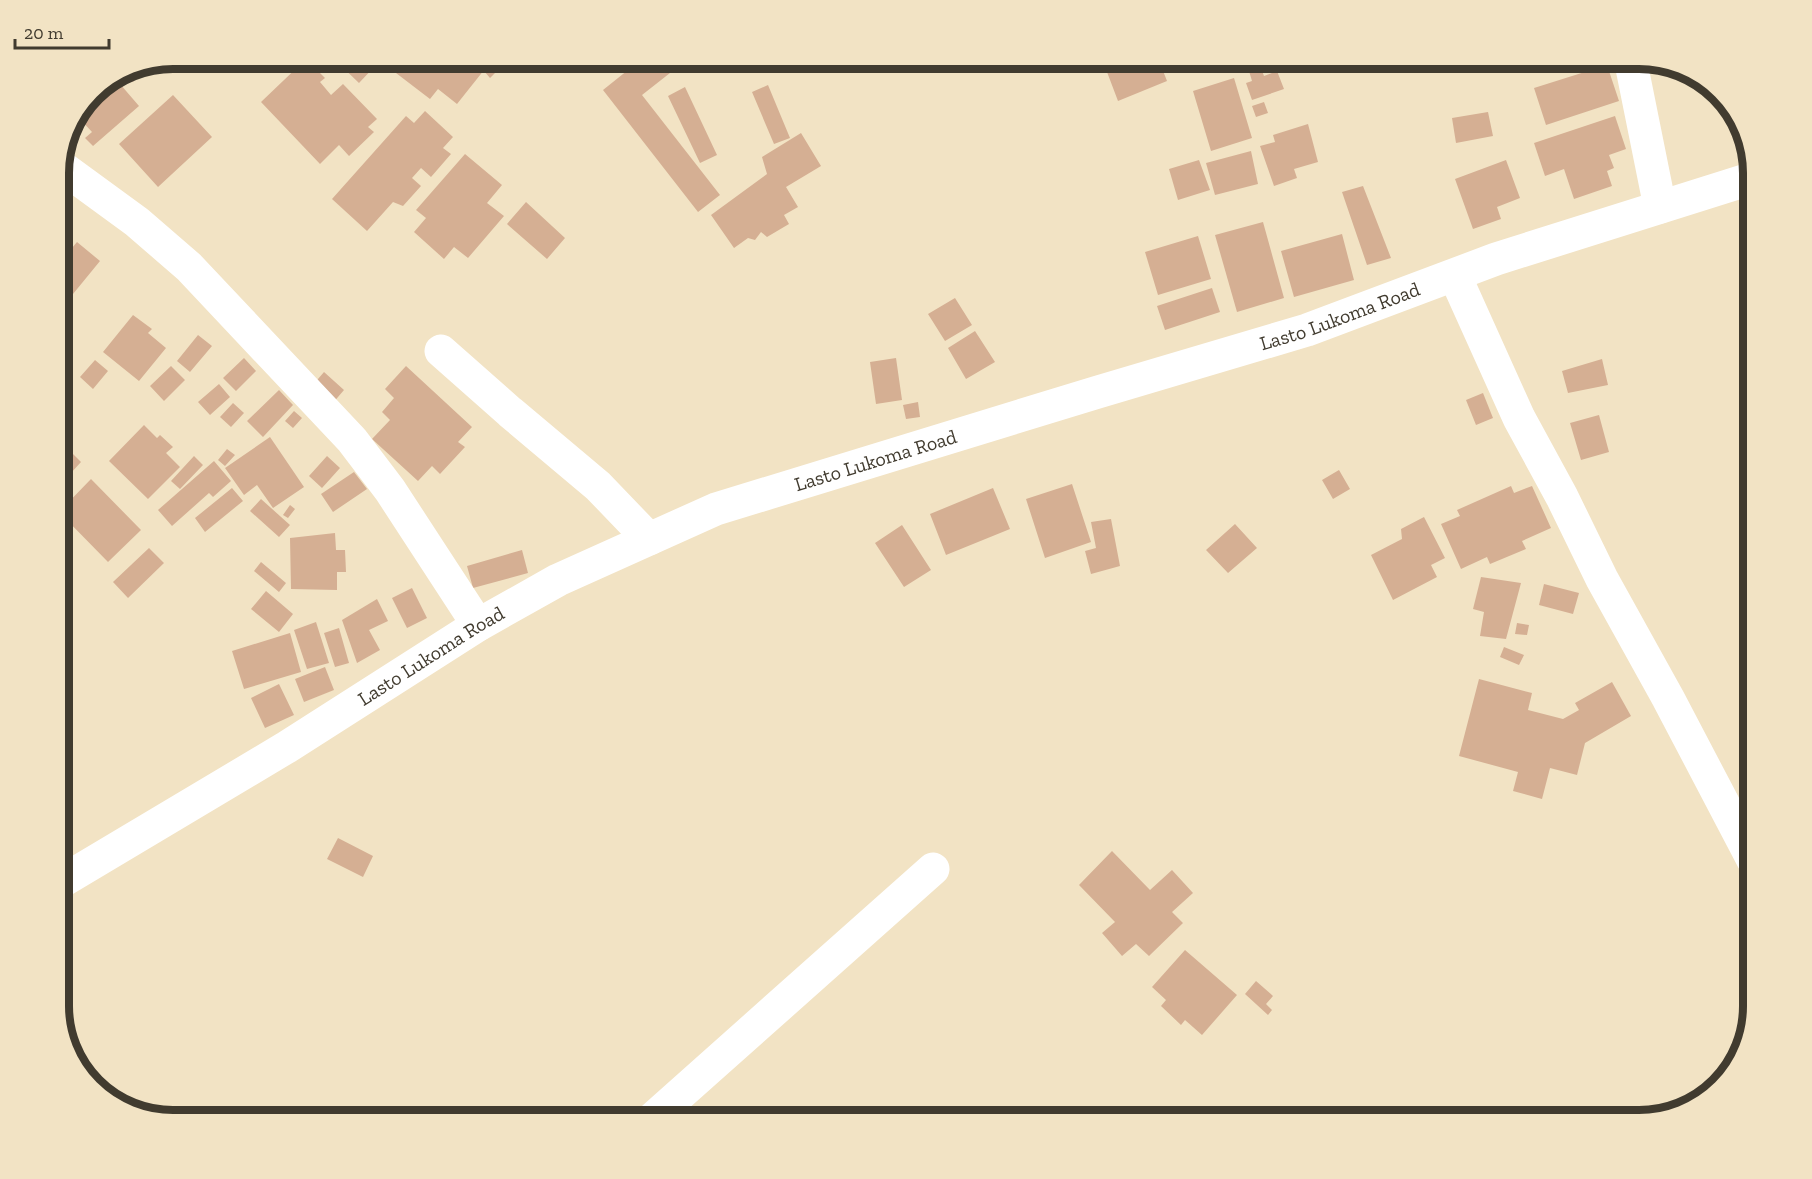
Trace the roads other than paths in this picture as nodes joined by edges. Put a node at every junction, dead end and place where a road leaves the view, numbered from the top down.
1 (1632, 69) edge
2 (69, 172) edge
3 (1743, 181) edge
4 (1660, 207) junction
5 (1455, 276) junction
6 (441, 351) dead end
7 (649, 539) junction
8 (478, 625) junction
9 (1743, 839) edge
10 (933, 868) dead end
11 (69, 877) edge
12 (662, 1110) edge

1 - 4 street
2 - 8 street
3 - 4 street, Lasto Lukoma Road
4 - 5 street, Lasto Lukoma Road
5 - 7 street, Lasto Lukoma Road
5 - 9 street
6 - 7 street
7 - 8 street, Lasto Lukoma Road
8 - 11 street, Lasto Lukoma Road
10 - 12 street

